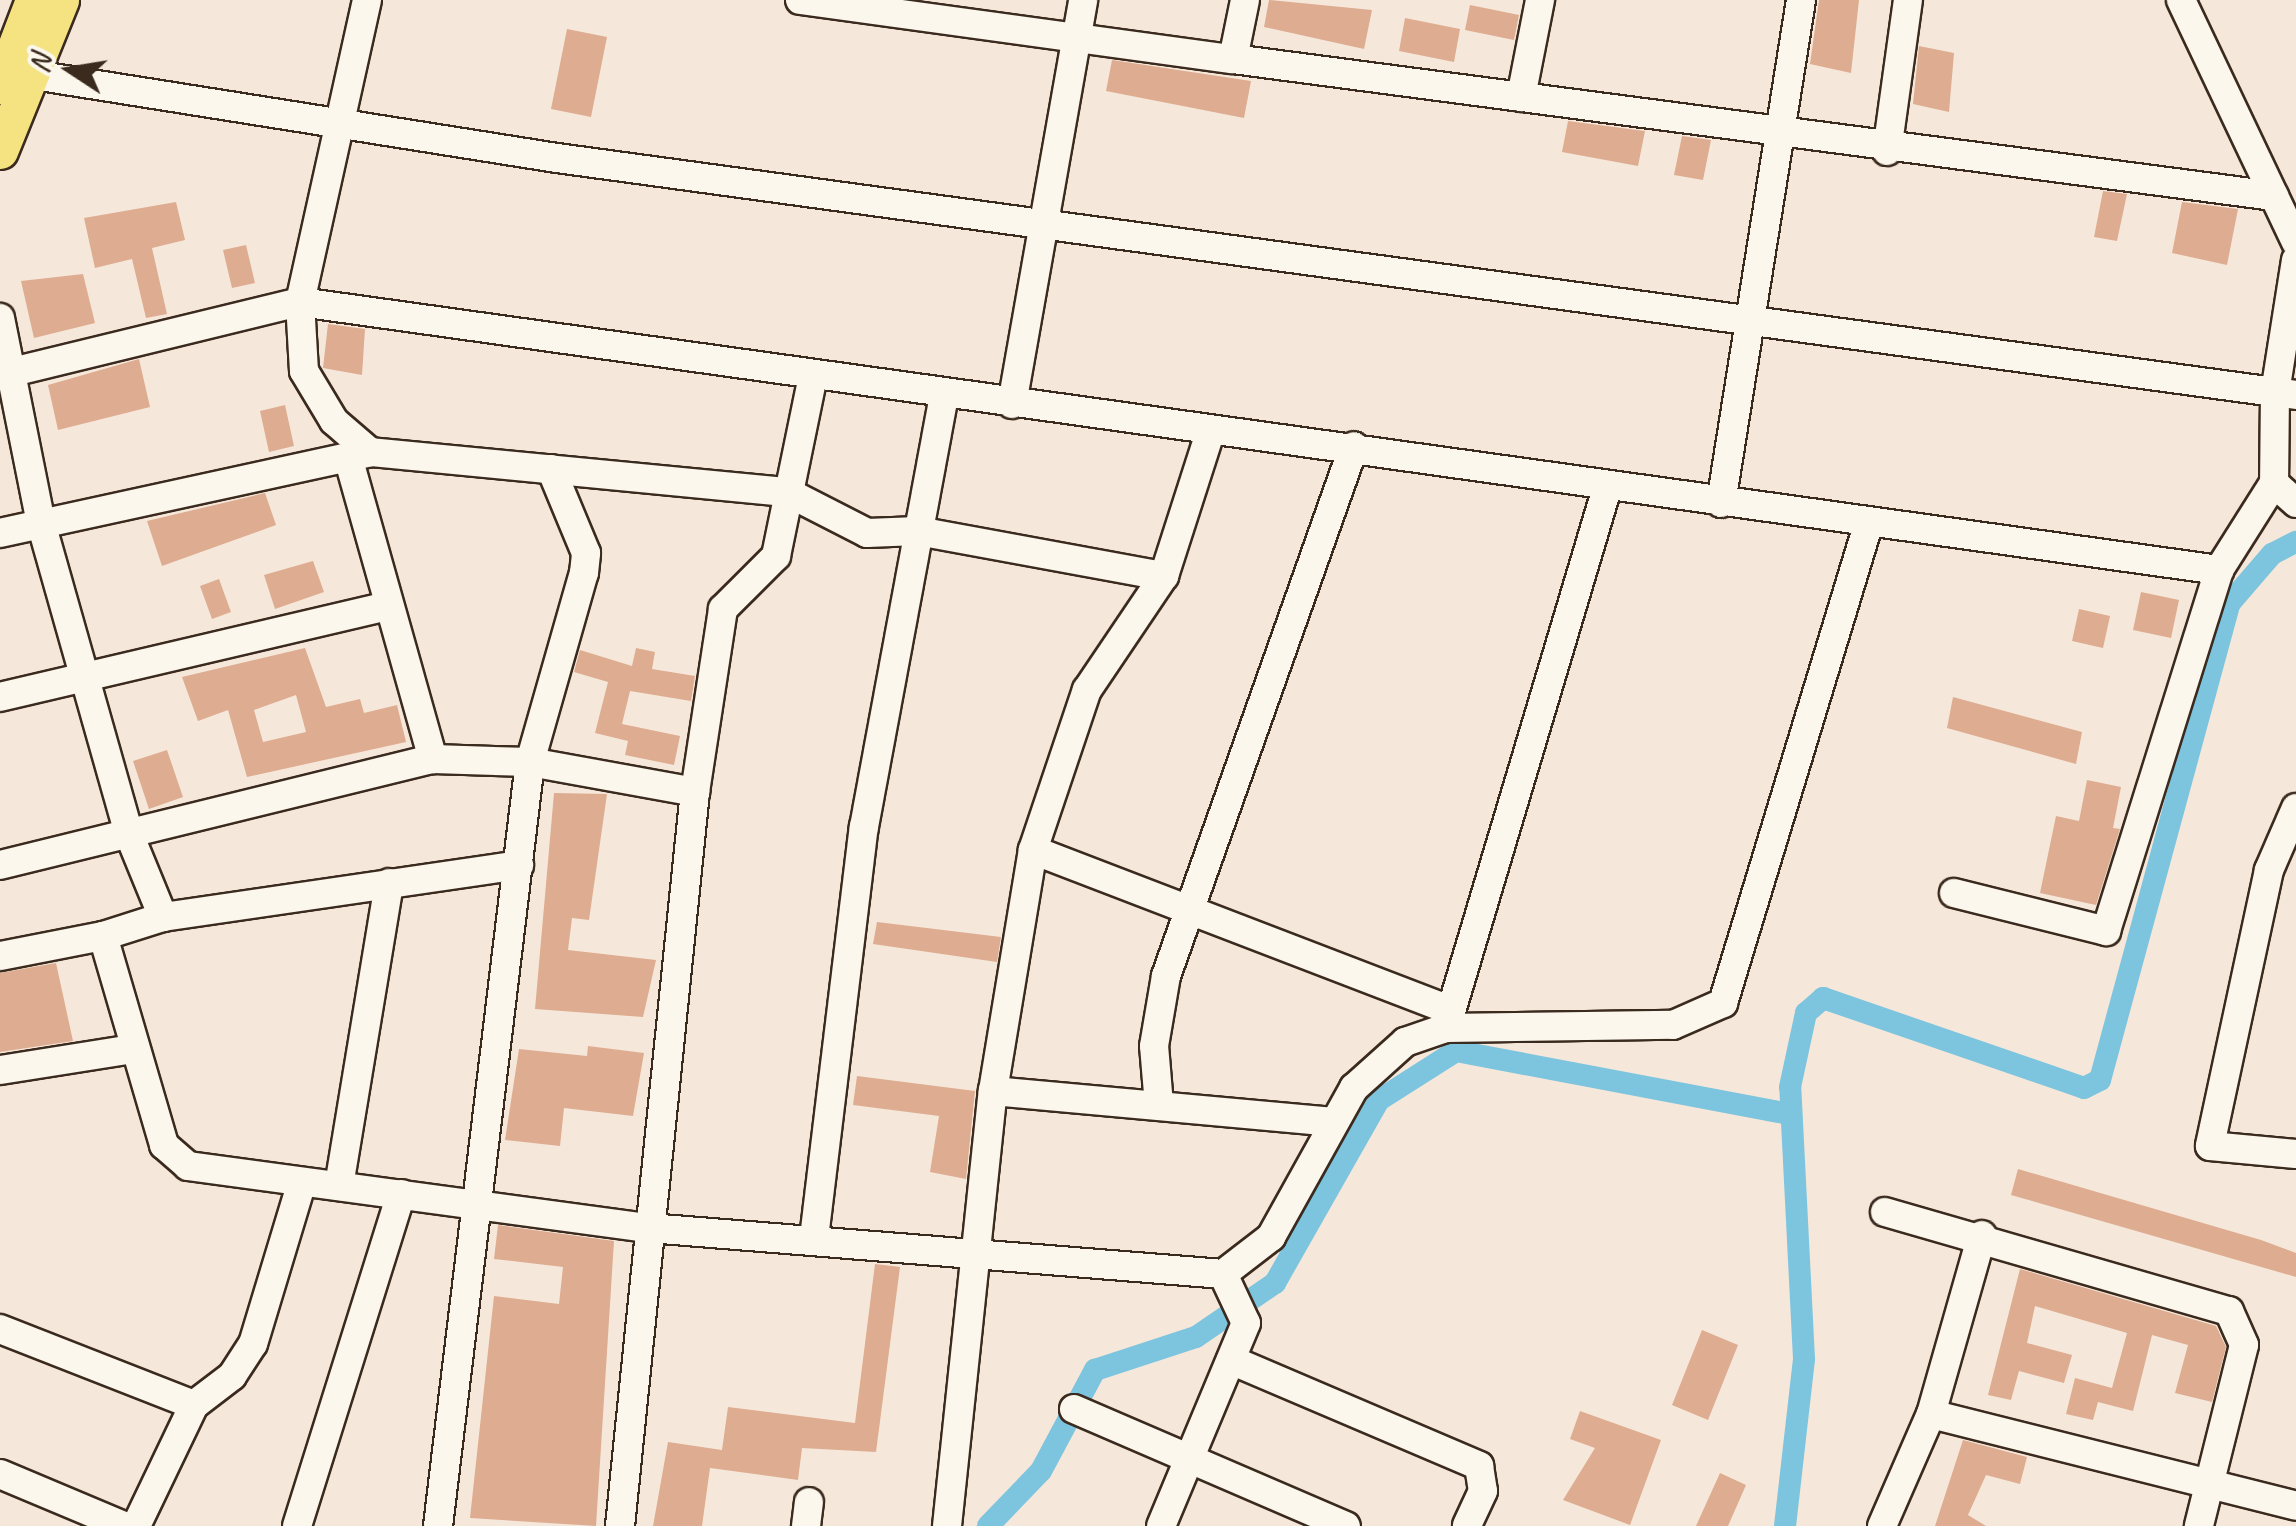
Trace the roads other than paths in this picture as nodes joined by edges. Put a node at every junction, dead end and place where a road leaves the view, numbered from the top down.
1 (33, 0) edge
2 (61, 0) edge
3 (367, 0) edge
4 (800, 0) edge
5 (1084, 0) edge
6 (1245, 0) edge
7 (1540, 0) edge
8 (1802, 0) edge
9 (1908, 0) edge
10 (2181, 0) edge
11 (876, 5) edge
12 (1076, 32) junction
13 (1233, 59) junction
14 (12, 78) edge
15 (1521, 97) junction
16 (334, 125) junction
17 (1787, 132) junction
18 (0, 151) edge
19 (1887, 151) junction
20 (2274, 196) junction
21 (1041, 218) junction
22 (2296, 242) edge
23 (2296, 260) edge
24 (300, 302) junction
25 (0, 318) edge
26 (1754, 318) junction
27 (6, 373) edge
28 (813, 376) junction
29 (944, 394) junction
30 (2285, 394) edge
31 (1012, 404) junction
32 (1210, 432) junction
33 (1354, 446) junction
34 (359, 455) junction
35 (551, 470) junction
36 (2274, 483) junction
37 (1607, 488) junction
38 (787, 492) junction
39 (1721, 503) junction
40 (2296, 504) edge
41 (40, 522) junction
42 (1869, 522) junction
43 (918, 531) junction
44 (0, 533) edge
45 (2219, 570) junction
46 (1164, 576) junction
47 (388, 606) junction
48 (85, 682) junction
49 (0, 697) edge
50 (434, 759) junction
51 (530, 762) junction
52 (694, 792) junction
53 (2296, 808) edge
54 (130, 834) junction
55 (1033, 850) junction
56 (0, 865) edge
57 (518, 865) junction
58 (389, 883) junction
59 (1954, 893) dead end
60 (1188, 902) junction
61 (162, 917) junction
62 (103, 936) junction
63 (0, 956) edge
64 (1448, 1019) junction
65 (132, 1049) junction
66 (0, 1070) edge
67 (993, 1091) junction
68 (1160, 1106) junction
69 (1334, 1122) junction
70 (2296, 1154) edge
71 (302, 1182) junction
72 (339, 1186) junction
73 (401, 1194) junction
74 (480, 1204) junction
75 (1885, 1212) dead end
76 (649, 1228) junction
77 (1982, 1235) junction
78 (814, 1238) junction
79 (974, 1252) junction
80 (1225, 1279) junction
81 (0, 1328) edge
82 (1230, 1360) junction
83 (194, 1405) junction
84 (1074, 1409) dead end
85 (1931, 1414) junction
86 (1192, 1454) junction
87 (0, 1474) edge
88 (2210, 1484) junction
89 (2296, 1506) edge
90 (124, 1526) edge
91 (136, 1526) edge
92 (297, 1526) edge
93 (438, 1526) edge
94 (620, 1526) edge
95 (947, 1526) edge
96 (1161, 1526) edge
97 (1346, 1526) edge
98 (1467, 1526) edge
99 (1882, 1526) edge
100 (2199, 1526) edge

1 - 14 main road
2 - 14 main road
3 - 16 street
4 - 11 street
5 - 12 street
6 - 13 street
7 - 15 street
8 - 17 street
9 - 19 street
10 - 20 street
11 - 12 street
12 - 13 street
12 - 21 street
13 - 15 street
14 - 16 street
14 - 18 main road
15 - 17 street
16 - 21 street
16 - 24 street
17 - 19 street
17 - 26 street
19 - 20 street
20 - 22 street
21 - 26 street
21 - 31 street
23 - 30 street
24 - 27 street
24 - 28 street
24 - 34 street
25 - 27 street
26 - 30 street
26 - 39 street
27 - 41 street
28 - 29 street
28 - 38 street
29 - 31 street
29 - 43 street
30 - 36 street
31 - 32 street
32 - 33 street
32 - 46 street
33 - 37 street
33 - 60 street
34 - 35 street
34 - 41 street
34 - 47 street
35 - 38 street
35 - 51 street
36 - 40 street
36 - 45 street
37 - 39 street
37 - 64 street
38 - 43 street
38 - 52 street
39 - 42 street
41 - 44 street
41 - 48 street
42 - 45 street
42 - 64 street
43 - 46 street
43 - 78 street
45 - 59 street
46 - 55 street
47 - 48 street
47 - 50 street
48 - 49 street
48 - 54 street
50 - 51 street
50 - 54 street
51 - 52 street
51 - 57 street
52 - 76 street
53 - 70 street
54 - 56 street
54 - 61 street
55 - 60 street
55 - 67 street
57 - 58 street
57 - 74 street
58 - 61 street
58 - 72 street
60 - 64 street
60 - 68 street
61 - 62 street
62 - 63 street
62 - 65 street
64 - 69 street
65 - 66 street
65 - 71 street
67 - 68 street
67 - 79 street
68 - 69 street
69 - 80 street
71 - 72 street
71 - 83 street
72 - 73 street
73 - 74 street
73 - 92 street
74 - 76 street
74 - 93 street
75 - 77 street
76 - 78 street
76 - 94 street
77 - 85 street
77 - 88 street
78 - 79 street
79 - 80 street
79 - 95 street
80 - 82 street
81 - 83 street
82 - 86 street
82 - 98 street
83 - 91 street
84 - 86 street
85 - 88 street
85 - 99 street
86 - 96 street
86 - 97 street
87 - 90 street
88 - 89 street
88 - 100 street

